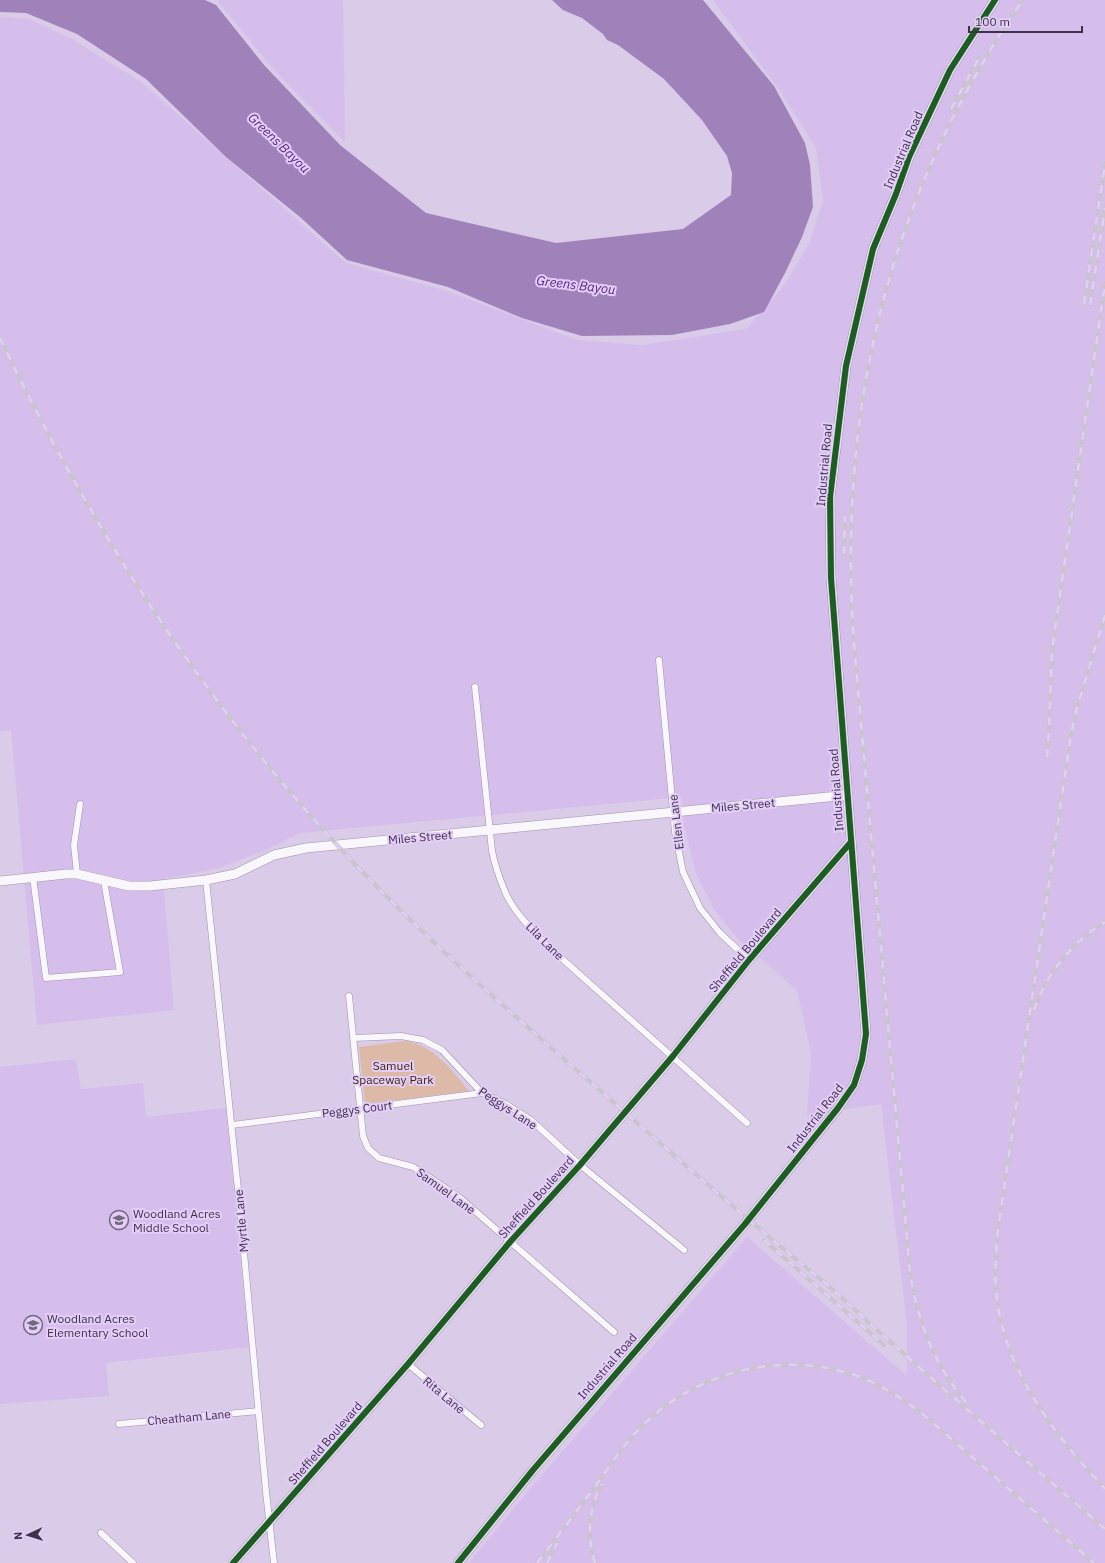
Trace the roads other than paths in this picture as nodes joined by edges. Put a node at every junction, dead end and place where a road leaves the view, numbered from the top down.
1 (995, 0) edge
2 (659, 660) dead end
3 (475, 687) dead end
4 (848, 795) junction
5 (80, 804) dead end
6 (674, 812) junction
7 (489, 831) junction
8 (851, 842) junction
9 (77, 874) junction
10 (33, 877) junction
11 (206, 880) junction
12 (104, 881) junction
13 (0, 882) edge
14 (749, 960) junction
15 (349, 996) dead end
16 (354, 1038) junction
17 (673, 1056) junction
18 (482, 1093) junction
19 (360, 1108) junction
20 (747, 1123) dead end
21 (232, 1125) junction
22 (580, 1165) junction
23 (510, 1242) junction
24 (684, 1250) dead end
25 (614, 1332) dead end
26 (408, 1364) junction
27 (258, 1411) junction
28 (119, 1424) dead end
29 (481, 1425) dead end
30 (270, 1522) junction
31 (101, 1533) dead end
32 (133, 1563) edge
33 (233, 1563) edge
34 (274, 1563) edge
35 (458, 1563) edge

1 - 4 street, Industrial Road
2 - 6 street, Ellen Lane
3 - 7 street, Lila Lane
4 - 6 street, Miles Street
4 - 8 street, Industrial Road
5 - 9 street
6 - 7 street, Miles Street
6 - 14 street, Ellen Lane
7 - 11 street, Miles Street
7 - 17 street, Lila Lane
8 - 14 street, Sheffield Boulevard
8 - 35 street, Industrial Road
9 - 10 street, Miles Street
9 - 12 street, Miles Street
10 - 12 street
10 - 13 street, Miles Street
11 - 12 street, Miles Street
11 - 21 street, Myrtle Lane
14 - 17 street, Sheffield Boulevard
15 - 16 street, Samuel Lane
16 - 18 street, Peggys Lane
16 - 19 street, Samuel Lane
17 - 20 street, Lila Lane
17 - 22 street, Sheffield Boulevard
18 - 19 street, Peggys Court
18 - 22 street, Peggys Lane
19 - 21 street, Peggys Court
19 - 23 street, Samuel Lane
21 - 27 street, Myrtle Lane
22 - 23 street, Sheffield Boulevard
22 - 24 street, Peggys Lane
23 - 25 street, Samuel Lane
23 - 26 street, Sheffield Boulevard
26 - 29 street, Rita Lane
26 - 30 street, Sheffield Boulevard
27 - 28 street, Cheatham Lane
27 - 30 street, Myrtle Lane
30 - 33 street, Sheffield Boulevard
30 - 34 street, Myrtle Lane
31 - 32 street

